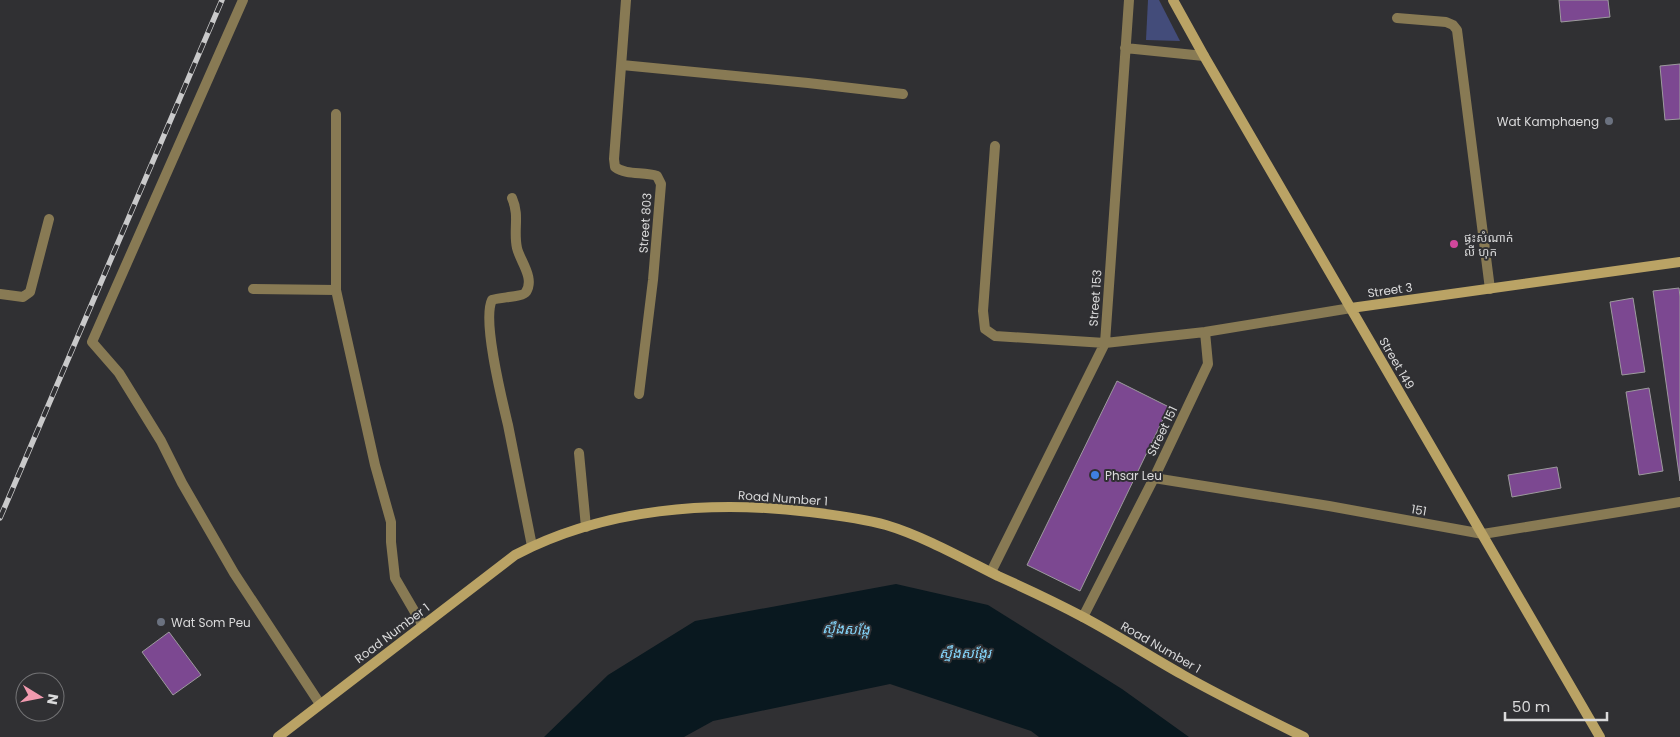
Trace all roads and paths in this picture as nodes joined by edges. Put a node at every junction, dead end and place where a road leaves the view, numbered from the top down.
1 (243, 0) edge
2 (626, 0) edge
3 (1129, 0) edge
4 (1173, 0) edge
5 (1397, 18) dead end
6 (1125, 48) junction
7 (1204, 56) junction
8 (622, 65) junction
9 (903, 94) dead end
10 (336, 114) dead end
11 (995, 146) dead end
12 (512, 198) dead end
13 (49, 219) dead end
14 (1680, 262) edge
15 (1490, 288) junction
16 (253, 289) dead end
17 (336, 290) junction
18 (0, 294) edge
19 (1351, 308) junction
20 (1205, 332) junction
21 (1105, 343) junction
22 (639, 394) dead end
23 (579, 453) dead end
24 (1154, 478) junction
25 (1680, 502) edge
26 (586, 527) junction
27 (1483, 534) junction
28 (532, 546) junction
29 (991, 572) junction
30 (1083, 617) junction
31 (423, 626) junction
32 (320, 704) junction
33 (278, 737) edge
34 (1304, 737) edge
35 (1600, 737) edge

1 - 32 street
2 - 8 street, Street 803
3 - 6 street, Street 153
4 - 7 street, Street 149
5 - 15 street
6 - 7 street
6 - 21 street, Street 153
7 - 19 street, Street 149
8 - 9 street
8 - 22 street, Street 803
10 - 17 street
11 - 21 street, Street 3
12 - 28 street
13 - 18 street
14 - 15 street, Street 3
15 - 19 street, Street 3
16 - 17 street
17 - 31 street
19 - 20 street, Street 3
19 - 27 street, Street 149
20 - 21 street, Street 3
20 - 24 street, Street 151
21 - 29 street, Street 153
23 - 26 street
24 - 27 street, 151
24 - 30 street, Street 151
25 - 27 street, 151
26 - 28 street, Road Number 1
26 - 29 street, Road Number 1
27 - 35 street, Street 149
28 - 31 street, Road Number 1
29 - 30 street, Road Number 1
30 - 34 street, Road Number 1
31 - 32 street, Road Number 1
32 - 33 street, Road Number 1

